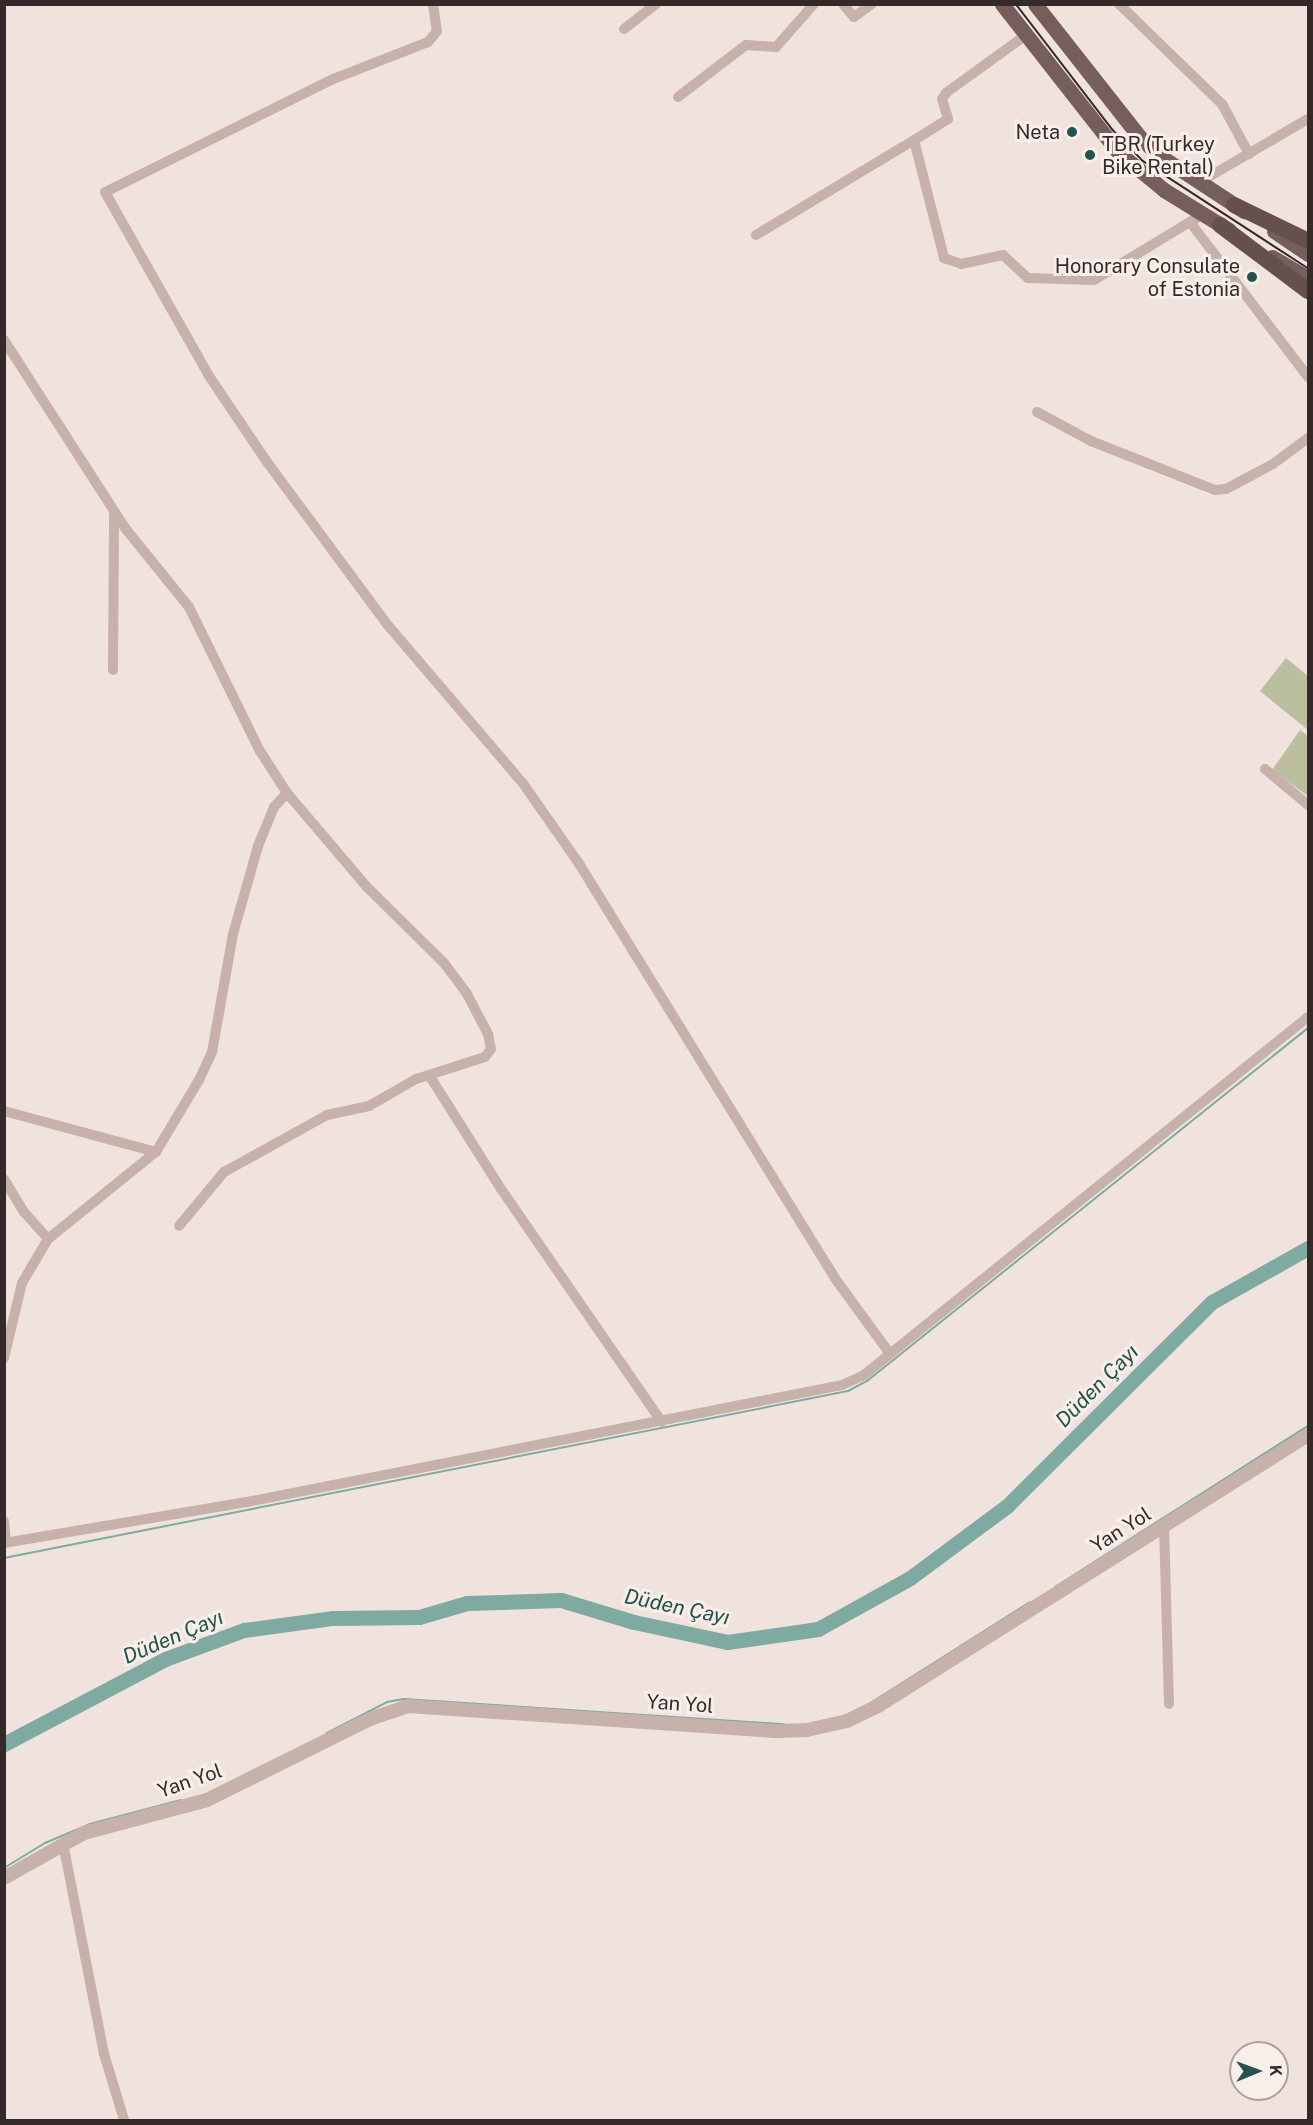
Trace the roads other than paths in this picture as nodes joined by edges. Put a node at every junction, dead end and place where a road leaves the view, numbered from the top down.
1 (434, 4) edge
2 (656, 4) edge
3 (814, 4) edge
4 (843, 4) edge
5 (872, 4) edge
6 (1002, 4) edge
7 (1035, 4) edge
8 (1119, 4) edge
9 (624, 29) dead end
10 (1026, 36) junction
11 (678, 97) dead end
12 (1308, 119) edge
13 (914, 140) junction
14 (1249, 154) junction
15 (1200, 182) junction
16 (1234, 205) junction
17 (1197, 218) junction
18 (1220, 225) junction
19 (756, 235) dead end
20 (1308, 241) edge
21 (1308, 254) edge
22 (1308, 278) edge
23 (1308, 291) edge
24 (4, 340) edge
25 (1308, 377) edge
26 (1037, 412) dead end
27 (1308, 438) edge
28 (114, 513) junction
29 (113, 670) dead end
30 (1265, 769) dead end
31 (286, 793) junction
32 (1308, 805) edge
33 (1308, 1017) edge
34 (429, 1075) junction
35 (4, 1111) edge
36 (156, 1152) junction
37 (4, 1179) edge
38 (178, 1226) dead end
39 (48, 1239) junction
40 (890, 1354) junction
41 (4, 1358) edge
42 (662, 1422) junction
43 (1308, 1435) edge
44 (4, 1521) edge
45 (1164, 1525) junction
46 (5, 1543) edge
47 (1169, 1704) dead end
48 (63, 1843) junction
49 (4, 1878) edge
50 (124, 2121) edge

1 - 40 street
2 - 9 street
3 - 11 street
4 - 5 street
6 - 10 main road
7 - 15 main road
8 - 14 street
10 - 13 street
10 - 17 main road
12 - 14 street
13 - 17 street
13 - 19 street
14 - 15 street
15 - 16 main road
16 - 20 highway
16 - 21 main road
17 - 18 main road
17 - 25 street
18 - 22 main road
18 - 23 highway
24 - 28 street
26 - 27 street
28 - 29 street
28 - 31 street
30 - 32 street
31 - 34 street
31 - 36 street
33 - 40 street
34 - 38 street
34 - 42 street
35 - 36 street
36 - 39 street
37 - 39 street
39 - 41 street
40 - 42 street
42 - 46 street
43 - 45 street, Yan Yol
44 - 46 street
45 - 47 street
45 - 48 street, Yan Yol
48 - 49 street, Yan Yol
48 - 50 street

